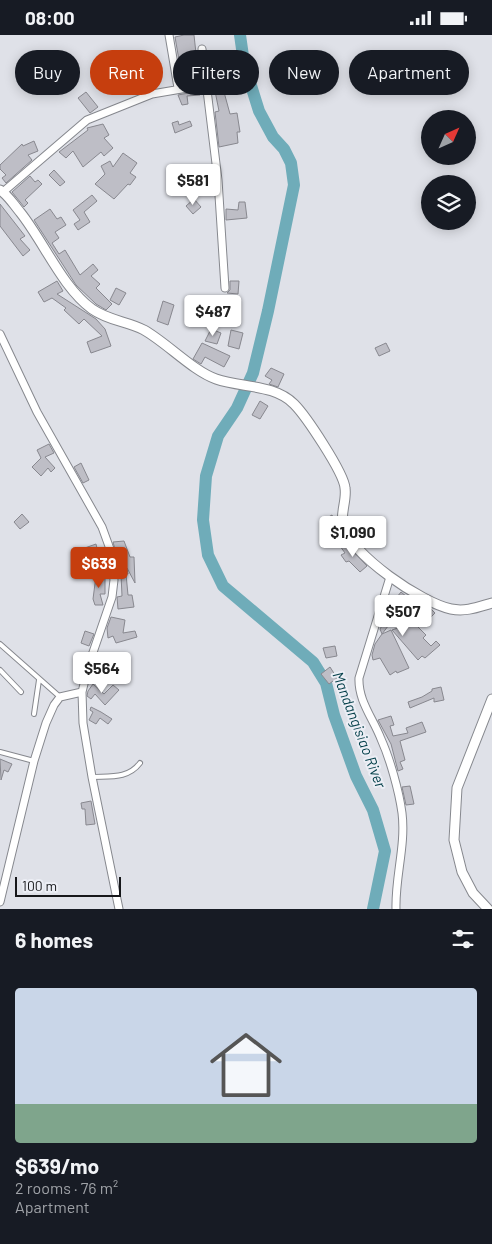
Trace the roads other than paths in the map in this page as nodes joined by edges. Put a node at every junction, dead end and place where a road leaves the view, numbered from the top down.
1 (169, 35) edge
2 (173, 59) edge
3 (173, 90) edge
4 (206, 95) edge
5 (2, 191) edge
6 (225, 288) dead end
7 (0, 334) edge
8 (390, 577) junction
9 (492, 603) edge
10 (0, 644) edge
11 (0, 670) edge
12 (39, 680) junction
13 (21, 692) dead end
14 (82, 692) junction
15 (60, 697) junction
16 (492, 699) edge
17 (34, 714) dead end
18 (0, 752) edge
19 (34, 761) junction
20 (140, 763) dead end
21 (92, 777) junction
22 (0, 902) edge
23 (119, 909) edge
24 (396, 909) edge
25 (488, 909) edge

1 - 2 street
3 - 5 street
4 - 6 street
5 - 8 street
7 - 14 street
8 - 9 street
8 - 24 street
10 - 12 lane
11 - 13 lane
12 - 15 lane
12 - 17 lane
14 - 15 street
14 - 21 street
15 - 19 street
16 - 25 street
18 - 19 lane
19 - 22 street
20 - 21 lane
21 - 23 street

